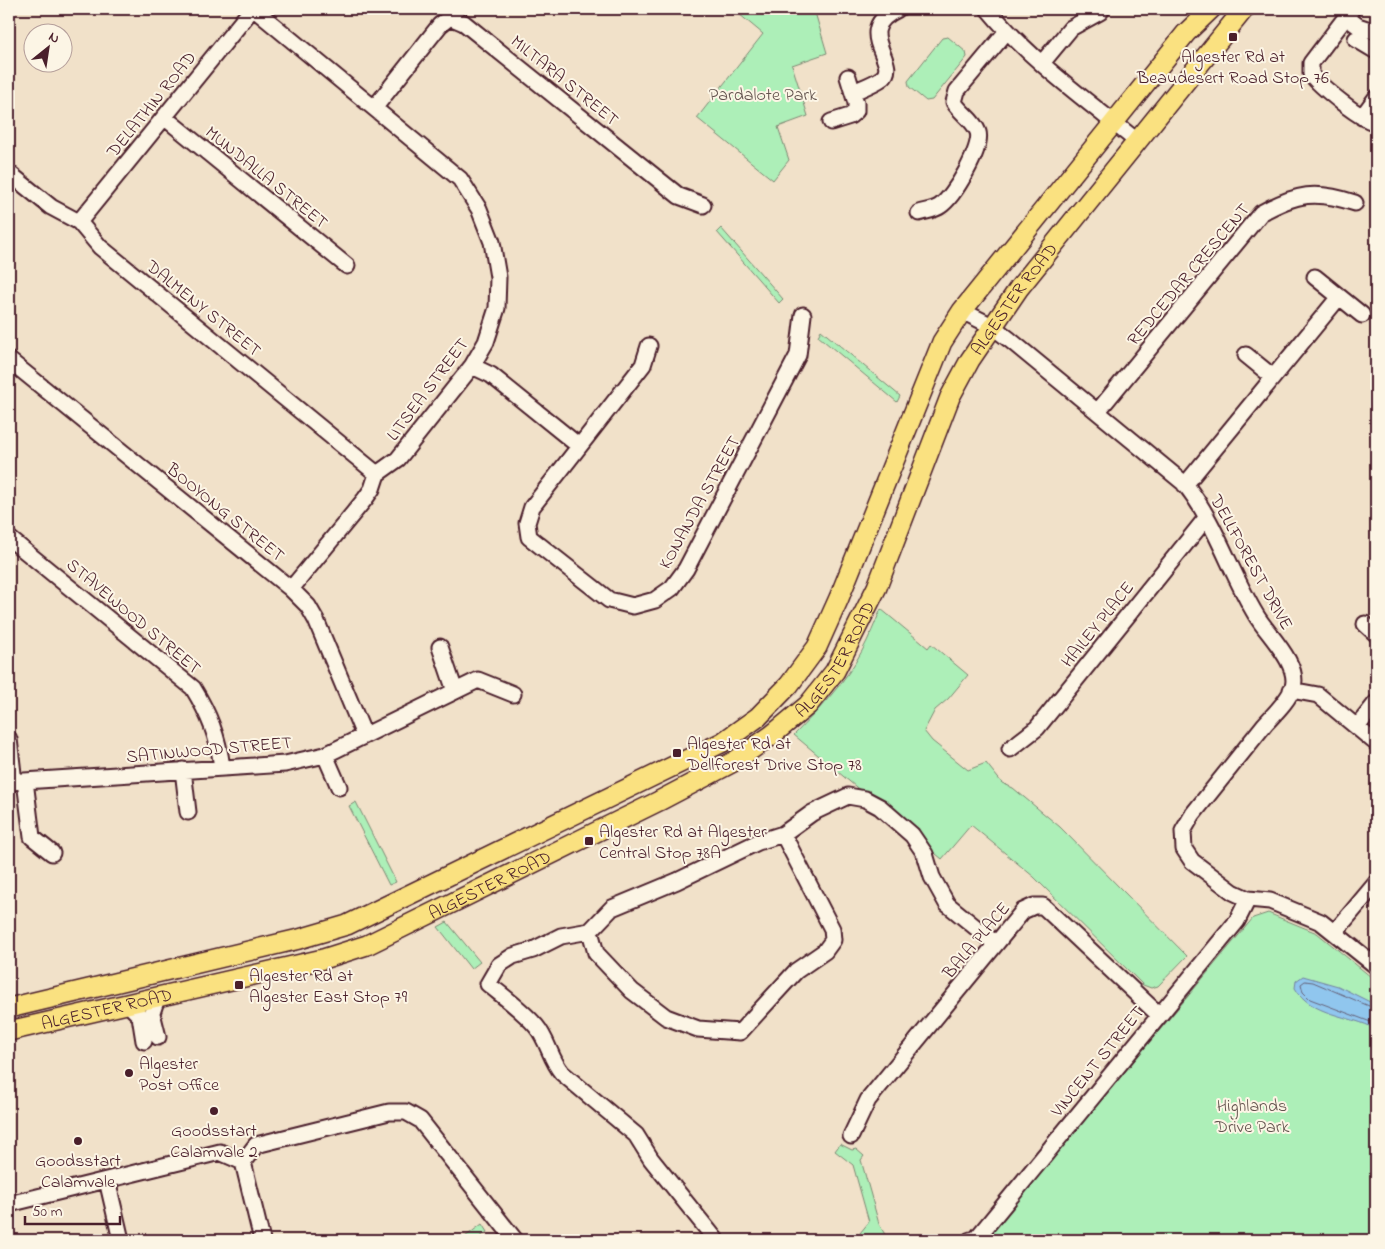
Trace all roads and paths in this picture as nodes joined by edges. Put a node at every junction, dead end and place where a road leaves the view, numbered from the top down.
1 (253, 9) edge
2 (898, 9) edge
3 (988, 9) edge
4 (1102, 9) edge
5 (1211, 9) edge
6 (1244, 9) edge
7 (1349, 13) edge
8 (1007, 30) junction
9 (1376, 50) edge
10 (1042, 63) junction
11 (848, 76) dead end
12 (853, 92) junction
13 (1376, 98) edge
14 (375, 107) junction
15 (164, 117) junction
16 (830, 122) dead end
17 (1114, 122) junction
18 (1371, 122) edge
19 (1138, 142) junction
20 (9, 173) edge
21 (1355, 203) dead end
22 (703, 205) dead end
23 (918, 213) dead end
24 (79, 222) junction
25 (347, 266) dead end
26 (1315, 277) dead end
27 (1339, 296) junction
28 (962, 311) junction
29 (1362, 315) dead end
30 (803, 316) dead end
31 (992, 326) junction
32 (649, 346) dead end
33 (1246, 355) dead end
34 (9, 360) edge
35 (472, 366) junction
36 (1273, 377) junction
37 (1098, 411) junction
38 (579, 446) junction
39 (377, 474) junction
40 (1185, 485) junction
41 (1207, 517) junction
42 (9, 538) edge
43 (291, 589) junction
44 (440, 647) dead end
45 (1291, 690) junction
46 (456, 691) junction
47 (512, 694) dead end
48 (1376, 703) edge
49 (1357, 727) junction
50 (364, 735) junction
51 (9, 739) edge
52 (1376, 743) edge
53 (1010, 749) dead end
54 (325, 755) junction
55 (222, 767) junction
56 (183, 770) junction
57 (16, 782) edge
58 (339, 787) dead end
59 (188, 812) dead end
60 (783, 834) junction
61 (52, 853) dead end
62 (1376, 883) edge
63 (1248, 900) junction
64 (590, 931) junction
65 (1335, 932) junction
66 (996, 944) junction
67 (1376, 966) edge
68 (157, 998) junction
69 (129, 1005) junction
70 (9, 1008) edge
71 (1160, 1015) junction
72 (9, 1031) edge
73 (852, 1136) dead end
74 (243, 1162) junction
75 (107, 1180) junction
76 (9, 1204) edge
77 (121, 1240) edge
78 (262, 1240) edge
79 (515, 1240) edge
80 (716, 1240) edge
81 (970, 1240) edge

1 - 14 street, LITSEA STREET
1 - 15 street, DELATHIN ROAD
2 - 12 street
3 - 8 street
4 - 10 street
5 - 17 main road, ALGESTER ROAD
6 - 19 main road, ALGESTER ROAD
7 - 9 street
7 - 18 street
8 - 10 street
8 - 23 street
10 - 17 street
11 - 12 street
12 - 16 street
13 - 18 street
14 - 22 street, MILTARA STREET
14 - 35 street, LITSEA STREET
15 - 24 street, DELATHIN ROAD
15 - 25 street, MUNDALLA STREET
17 - 19 street
17 - 28 main road, ALGESTER ROAD
19 - 31 main road, ALGESTER ROAD
20 - 24 street, DALMENY STREET
21 - 37 street, REDCEDAR CRESCENT
24 - 39 street, DALMENY STREET
26 - 27 street
27 - 29 street
27 - 36 street
28 - 31 street, DELLFOREST DRIVE
28 - 70 main road, ALGESTER ROAD
30 - 38 street, KONANDA STREET
31 - 37 street, DELLFOREST DRIVE
31 - 68 main road, ALGESTER ROAD
32 - 38 street
33 - 36 street
34 - 43 street, BOOYONG STREET
35 - 38 street
35 - 39 street, LITSEA STREET
36 - 40 street
37 - 40 street, DELLFOREST DRIVE
39 - 43 street, LITSEA STREET
40 - 41 street, DELLFOREST DRIVE
41 - 45 street, DELLFOREST DRIVE
41 - 53 street, HAILEY PLACE
42 - 55 street, STAVEWOOD STREET
43 - 50 street, BOOYONG STREET
44 - 46 street
45 - 49 street
45 - 63 street
46 - 47 street, SATINWOOD STREET
46 - 50 street, SATINWOOD STREET
48 - 49 street
49 - 52 street
50 - 54 street, SATINWOOD STREET
51 - 57 street
54 - 55 street, SATINWOOD STREET
54 - 58 street
55 - 56 street, SATINWOOD STREET
56 - 57 street, SATINWOOD STREET
56 - 59 street
57 - 61 street
60 - 64 street
60 - 64 street
60 - 66 street
62 - 65 street
63 - 65 street
63 - 71 street, VINCENT STREET
64 - 80 street
65 - 67 street
66 - 71 street, BALA PLACE
66 - 73 street, BALA PLACE
68 - 69 main road, ALGESTER ROAD
68 - 69 street
69 - 72 main road, ALGESTER ROAD
71 - 81 street, VINCENT STREET
74 - 75 street
74 - 78 street
74 - 79 street
75 - 76 street
75 - 77 street

